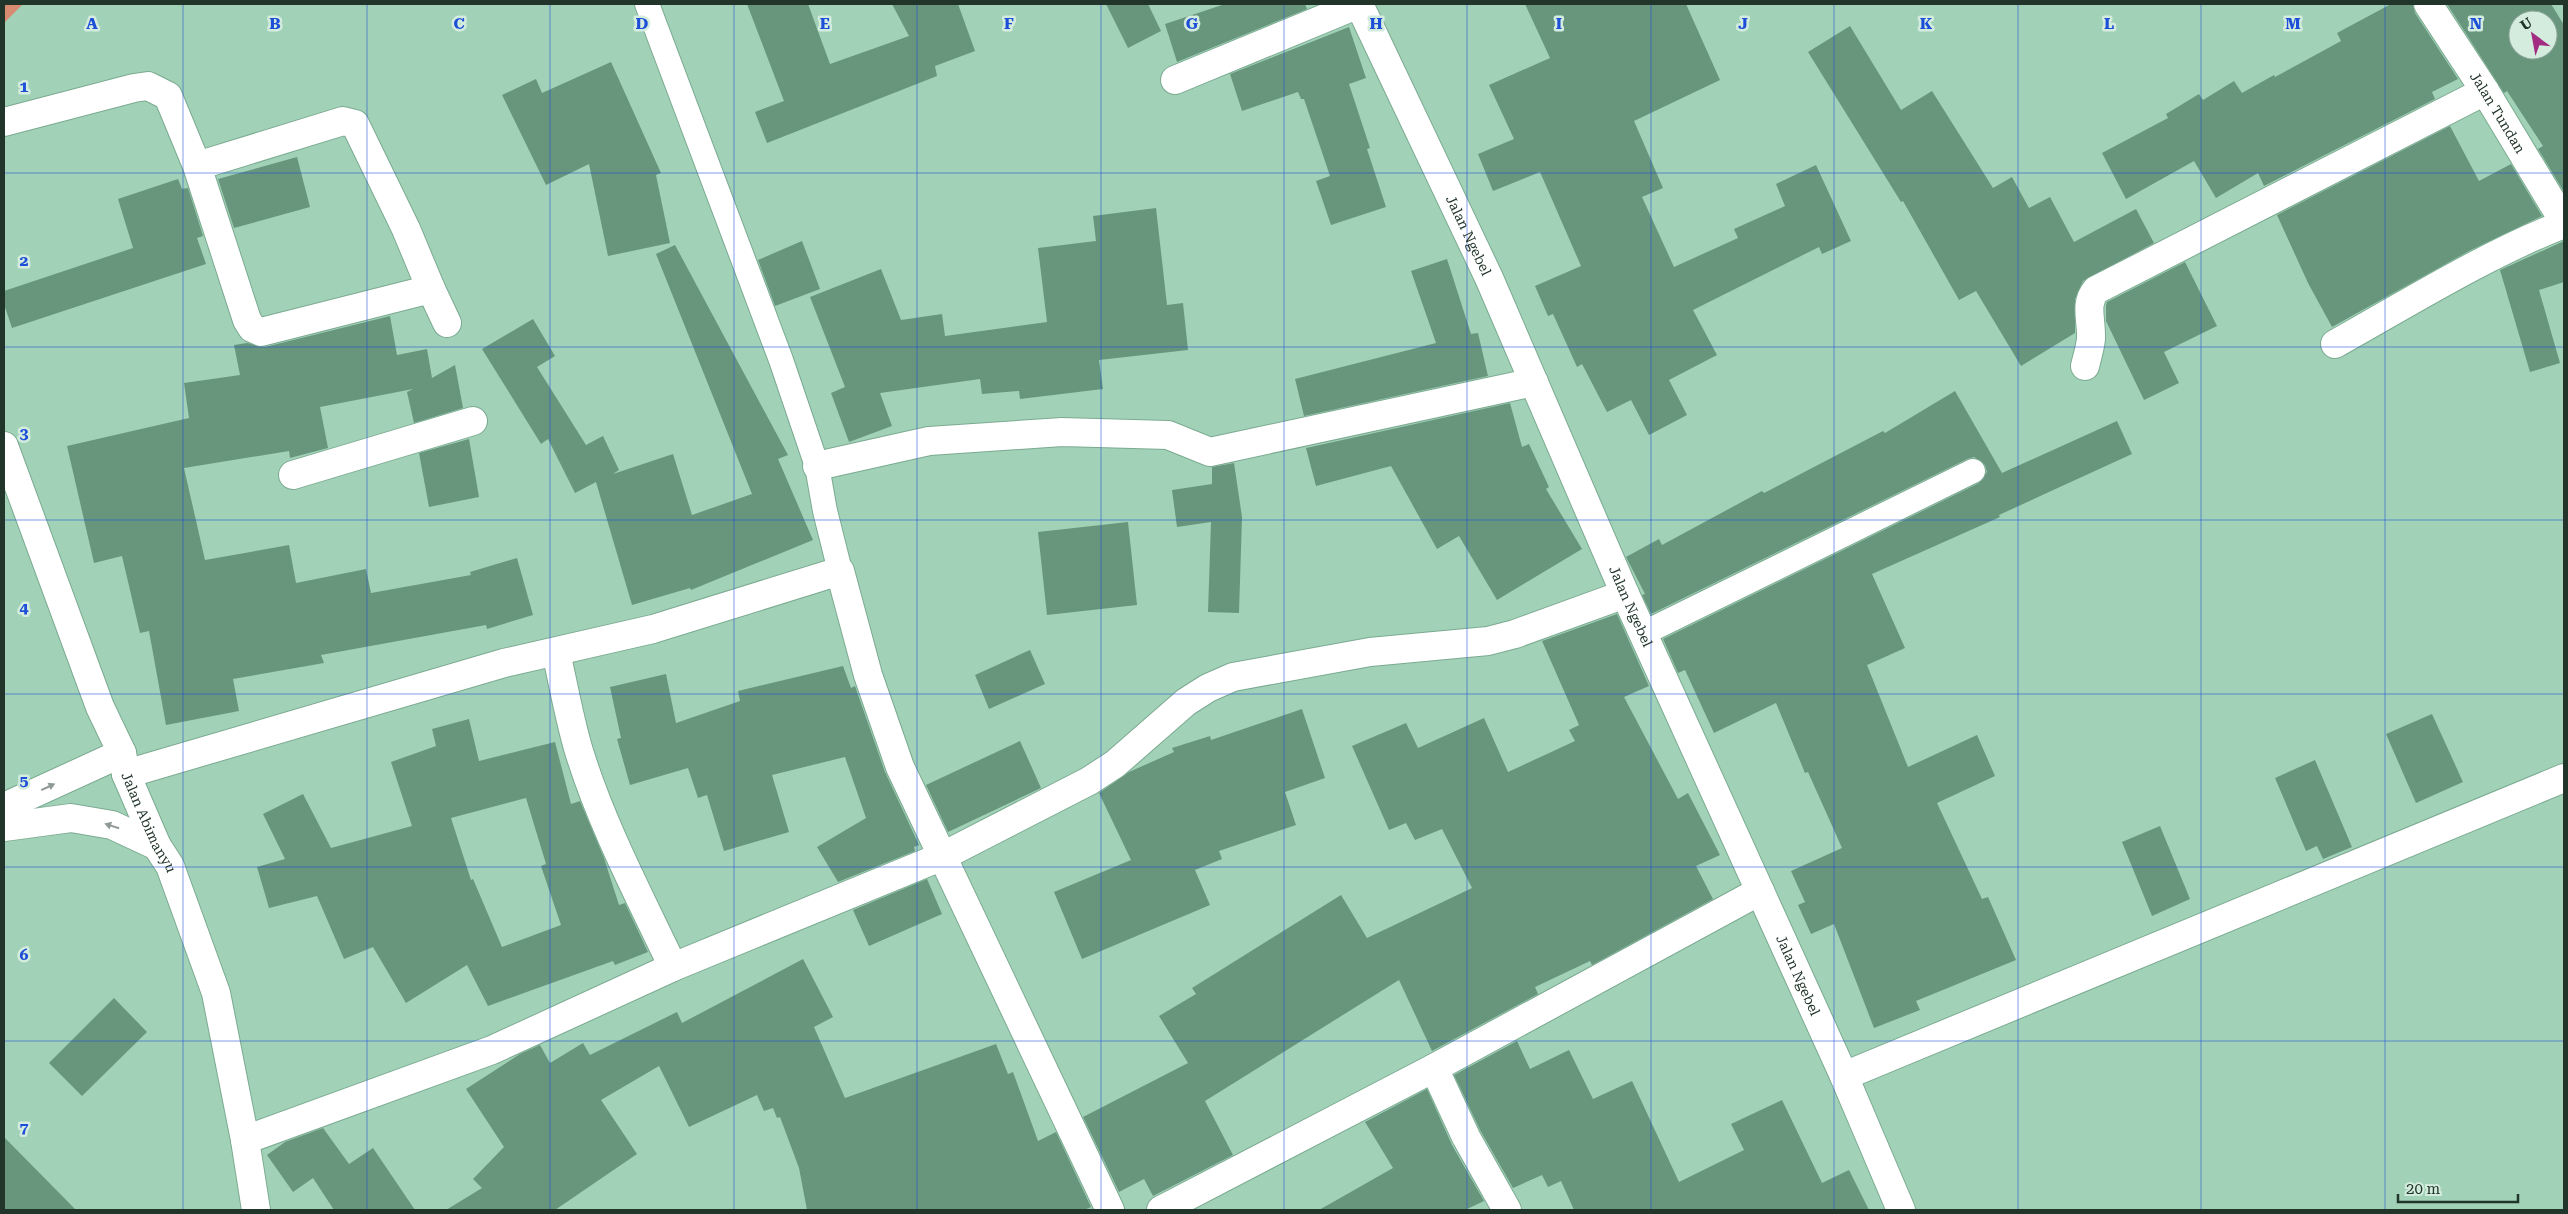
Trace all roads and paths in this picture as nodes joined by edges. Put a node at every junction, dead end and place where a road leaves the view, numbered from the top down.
1 (647, 4) edge
2 (1359, 4) edge
3 (2428, 4) edge
4 (1175, 80) dead end
5 (2485, 91) junction
6 (4, 122) edge
7 (197, 166) junction
8 (2564, 223) edge
9 (431, 289) junction
10 (447, 322) dead end
11 (2336, 344) dead end
12 (2085, 366) dead end
13 (1534, 382) junction
14 (472, 421) dead end
15 (4, 446) edge
16 (817, 466) junction
17 (1973, 471) dead end
18 (294, 475) dead end
19 (840, 571) junction
20 (1625, 594) junction
21 (1644, 633) junction
22 (556, 652) junction
23 (124, 764) junction
24 (2564, 778) edge
25 (4, 807) edge
26 (4, 827) edge
27 (157, 846) junction
28 (943, 856) junction
29 (1760, 891) junction
30 (674, 967) junction
31 (1434, 1068) junction
32 (1844, 1076) junction
33 (245, 1140) junction
34 (256, 1210) edge
35 (1110, 1210) edge
36 (1161, 1210) edge
37 (1507, 1210) edge
38 (1901, 1210) edge

1 - 16 lane
2 - 4 street
2 - 13 street, Jalan Ngebel
3 - 5 street, Jalan Tundan
5 - 8 street, Jalan Tundan
5 - 12 street
6 - 7 street
7 - 9 street
7 - 9 street
8 - 11 street
9 - 10 street
13 - 16 street
13 - 20 street, Jalan Ngebel
14 - 18 street
15 - 23 street, Jalan Abimanyu
16 - 19 lane
17 - 21 lane
19 - 22 street
19 - 28 street
20 - 21 street, Jalan Ngebel
20 - 28 street
21 - 29 street, Jalan Ngebel
22 - 23 street
22 - 30 street
25 -> 23 street
23 - 27 street, Jalan Abimanyu
24 - 32 street
27 -> 26 street
27 - 33 street, Jalan Abimanyu
28 - 30 street
28 - 35 street
29 - 31 street
29 - 32 street, Jalan Ngebel
30 - 33 street
31 - 36 street
31 - 37 street
32 - 38 street, Jalan Ngebel
33 - 34 street, Jalan Abimanyu

